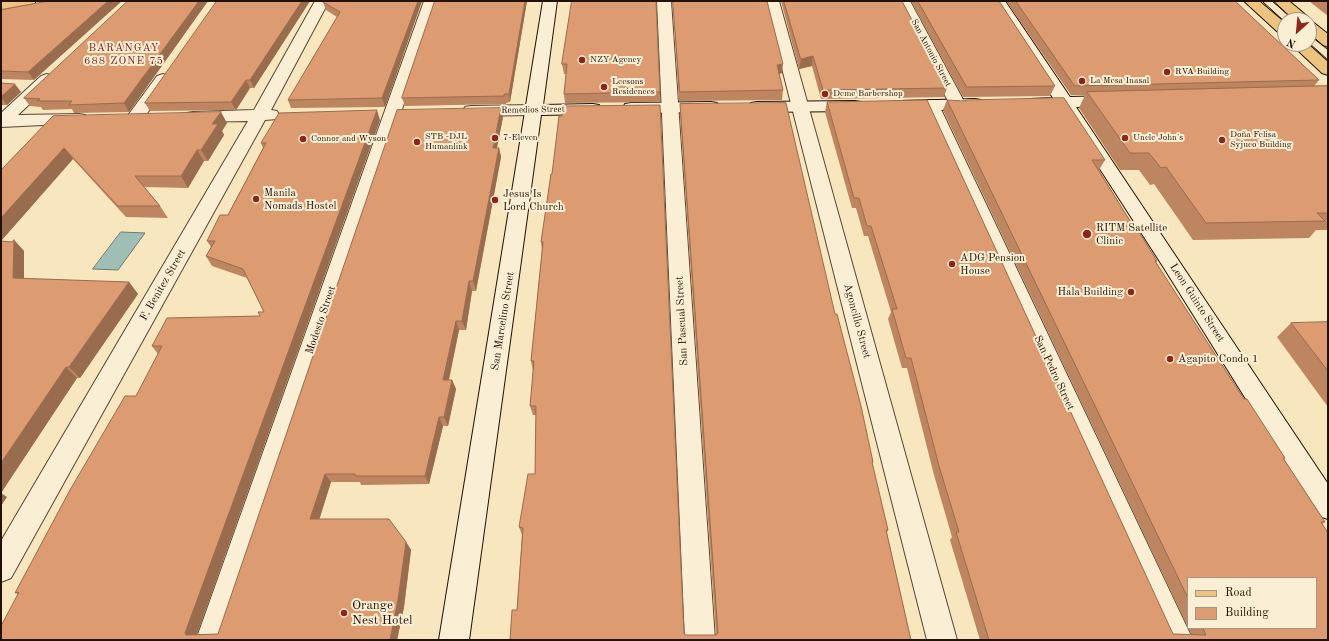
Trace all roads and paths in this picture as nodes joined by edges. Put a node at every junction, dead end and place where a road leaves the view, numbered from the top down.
1 (29, 1) edge
2 (322, 1) edge
3 (431, 1) edge
4 (550, 1) edge
5 (664, 1) edge
6 (772, 1) edge
7 (903, 1) edge
8 (998, 1) edge
9 (1251, 1) edge
10 (1281, 1) edge
11 (1, 6) edge
12 (1294, 12) edge
13 (1277, 24) edge
14 (1317, 33) edge
15 (1328, 42) edge
16 (1308, 52) edge
17 (172, 65) edge
18 (1328, 70) edge
19 (56, 71) edge
20 (15, 86) edge
21 (38, 87) junction
22 (1130, 100) edge
23 (1066, 102) junction
24 (1020, 103) edge
25 (958, 104) junction
26 (989, 104) edge
27 (930, 105) junction
28 (669, 108) junction
29 (800, 108) junction
30 (534, 110) junction
31 (455, 112) edge
32 (283, 115) edge
33 (259, 116) junction
34 (174, 117) edge
35 (135, 118) edge
36 (96, 119) edge
37 (2, 122) edge
38 (1328, 507) edge
39 (1, 568) edge
40 (211, 640) edge
41 (454, 640) edge
42 (700, 640) edge
43 (942, 640) edge
44 (1178, 640) edge

1 - 11 main road
2 - 33 street, F. Benitez Street
3 - 40 street, Modesto Street
4 - 30 street, San Marcelino Street
5 - 28 street, San Pascual Street
6 - 29 street, Agoncillo Street
7 - 25 street, San Antonio Street
8 - 23 street, Leon Guinto Street
9 - 13 main road
10 - 12 main road
14 - 15 main road
16 - 18 main road
17 - 35 street
19 - 21 street
20 - 21 street
21 - 37 street
22 - 23 street
23 - 24 street
23 - 38 street, Leon Guinto Street
25 - 26 street, Remedios Street
25 - 27 street, Remedios Street
27 - 29 street, Remedios Street
27 - 44 street, San Pedro Street
28 - 29 street, Remedios Street
28 - 30 street, Remedios Street
28 - 42 street, San Pascual Street
29 - 43 street, Agoncillo Street
30 - 31 street, Remedios Street
30 - 41 street, San Marcelino Street
32 - 33 street
33 - 34 street
33 - 39 street, F. Benitez Street
36 - 37 street

